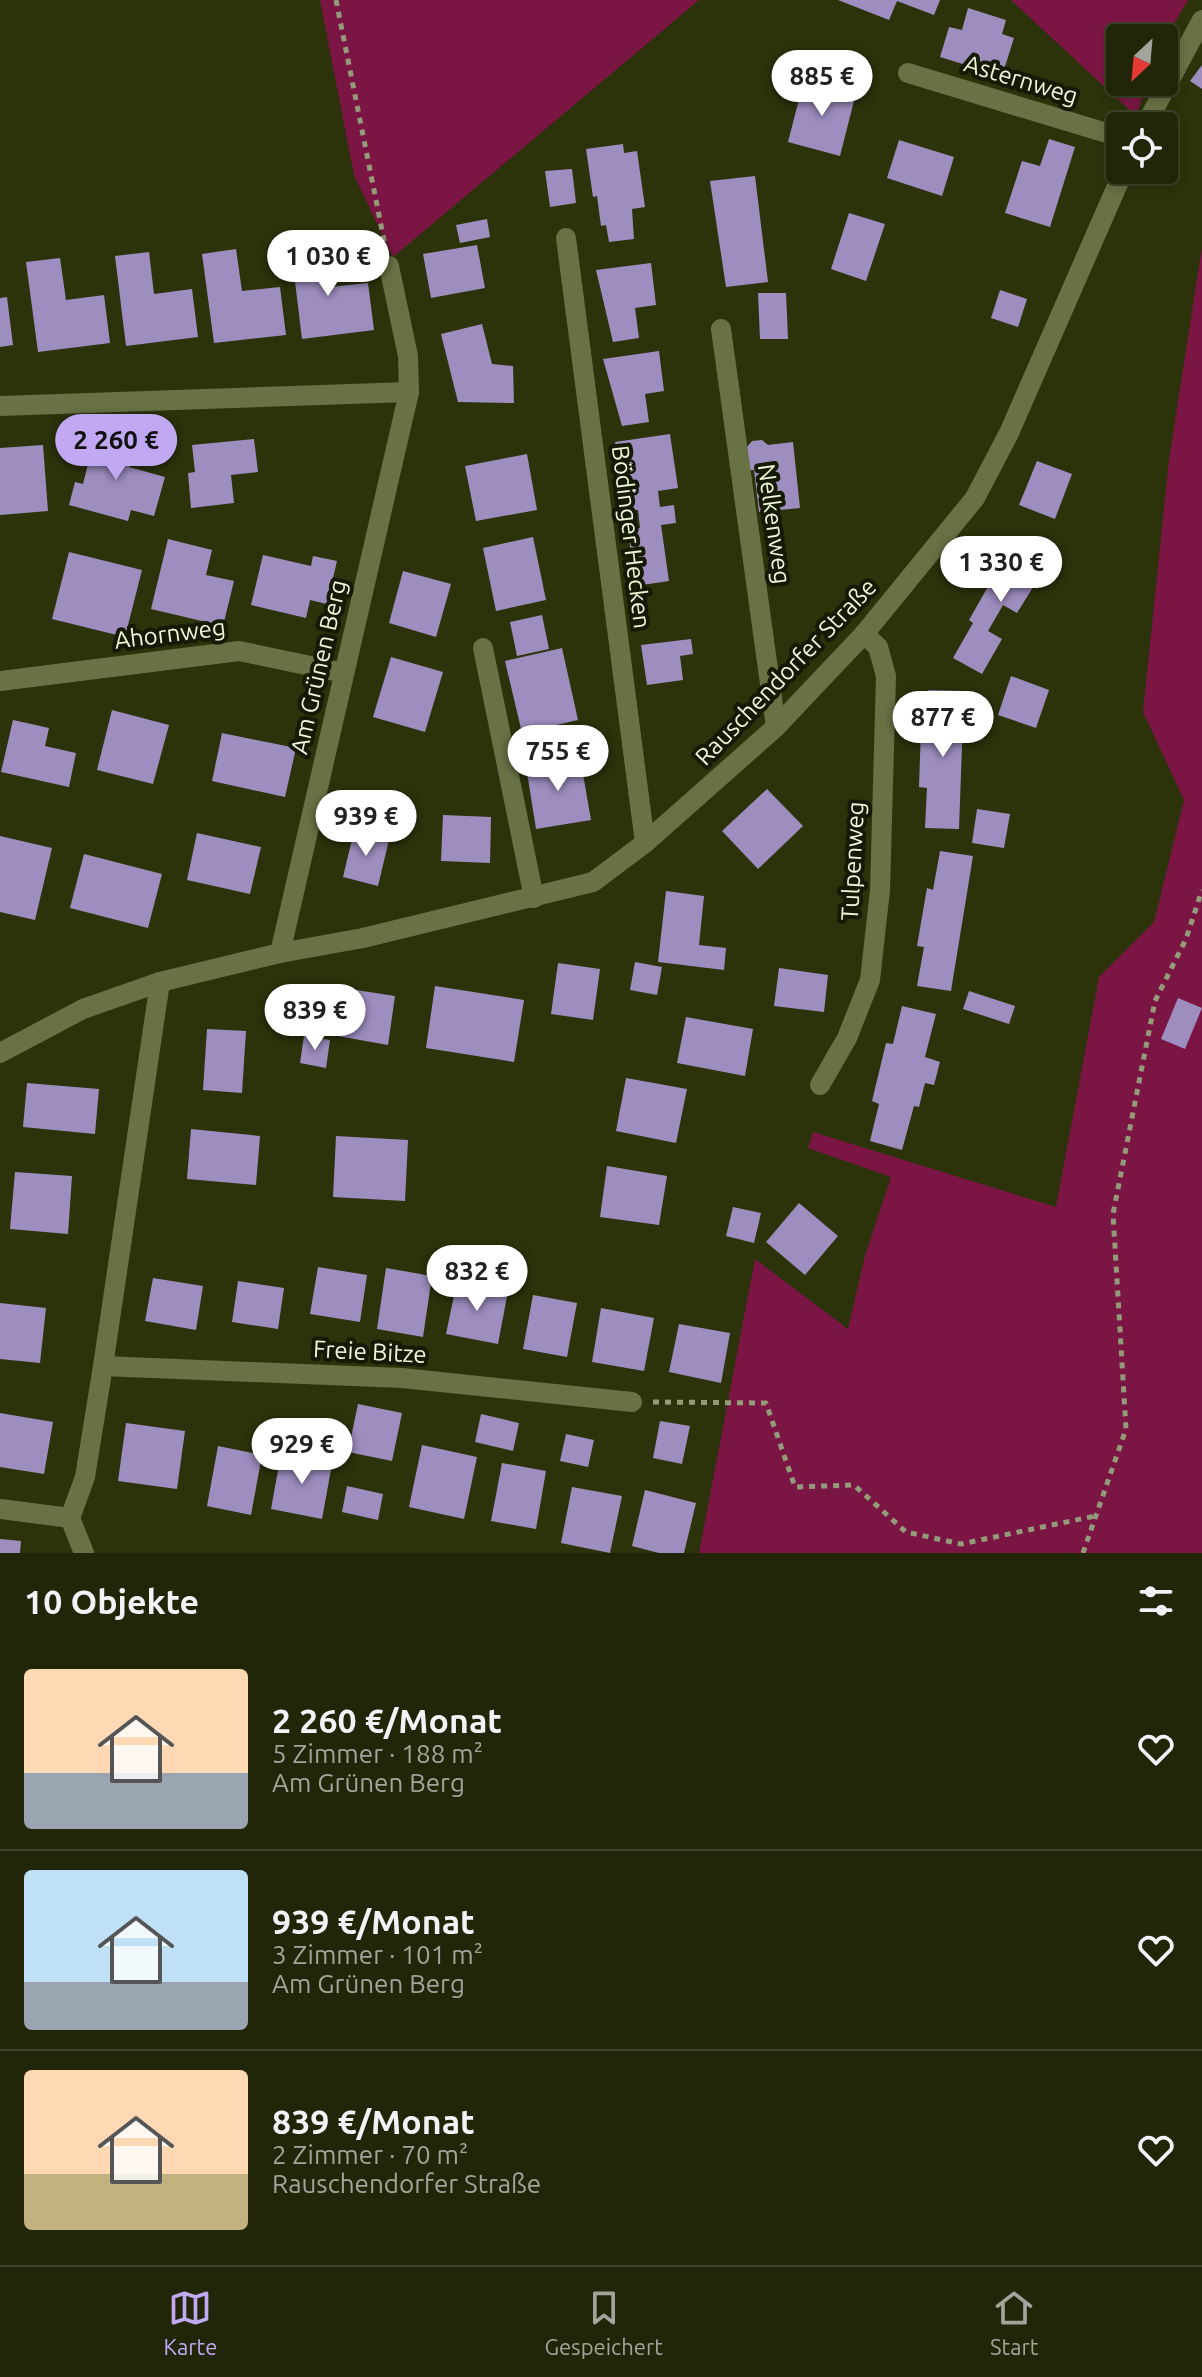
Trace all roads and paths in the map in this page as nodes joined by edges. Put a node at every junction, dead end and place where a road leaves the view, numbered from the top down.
1 (336, 0) edge
2 (1202, 20) edge
3 (908, 73) dead end
4 (1153, 112) edge
5 (1106, 133) edge
6 (1118, 184) edge
7 (566, 238) dead end
8 (389, 266) joint
9 (721, 329) dead end
10 (409, 392) junction
11 (0, 406) edge
12 (864, 634) junction
13 (483, 648) dead end
14 (344, 673) junction
15 (0, 681) edge
16 (776, 727) junction
17 (645, 843) junction
18 (1202, 890) edge
19 (534, 898) junction
20 (280, 953) junction
21 (160, 982) junction
22 (0, 1053) edge
23 (820, 1085) dead end
24 (103, 1366) junction
25 (632, 1402) joint
26 (0, 1509) edge
27 (1095, 1516) junction
28 (70, 1518) junction
29 (84, 1553) edge
30 (1083, 1553) edge

1 - 8 path
2 - 4 street
3 - 5 street, Asternweg
6 - 12 street, Rauschendorfer Straße
7 - 17 street, Bödinger Hecken
8 - 10 street, Am Grünen Berg
9 - 16 street, Nelkenweg
10 - 11 street
10 - 14 street, Am Grünen Berg
12 - 16 street, Rauschendorfer Straße
12 - 23 street, Tulpenweg
13 - 19 street
14 - 15 street, Ahornweg
14 - 20 street, Am Grünen Berg
16 - 17 street, Rauschendorfer Straße
17 - 19 street, Rauschendorfer Straße
18 - 27 path
19 - 20 street, Rauschendorfer Straße
20 - 21 street, Rauschendorfer Straße
21 - 22 street, Rauschendorfer Straße
21 - 24 street
24 - 25 street, Freie Bitze
24 - 28 street
25 - 27 path
26 - 28 street
27 - 30 path
28 - 29 street

